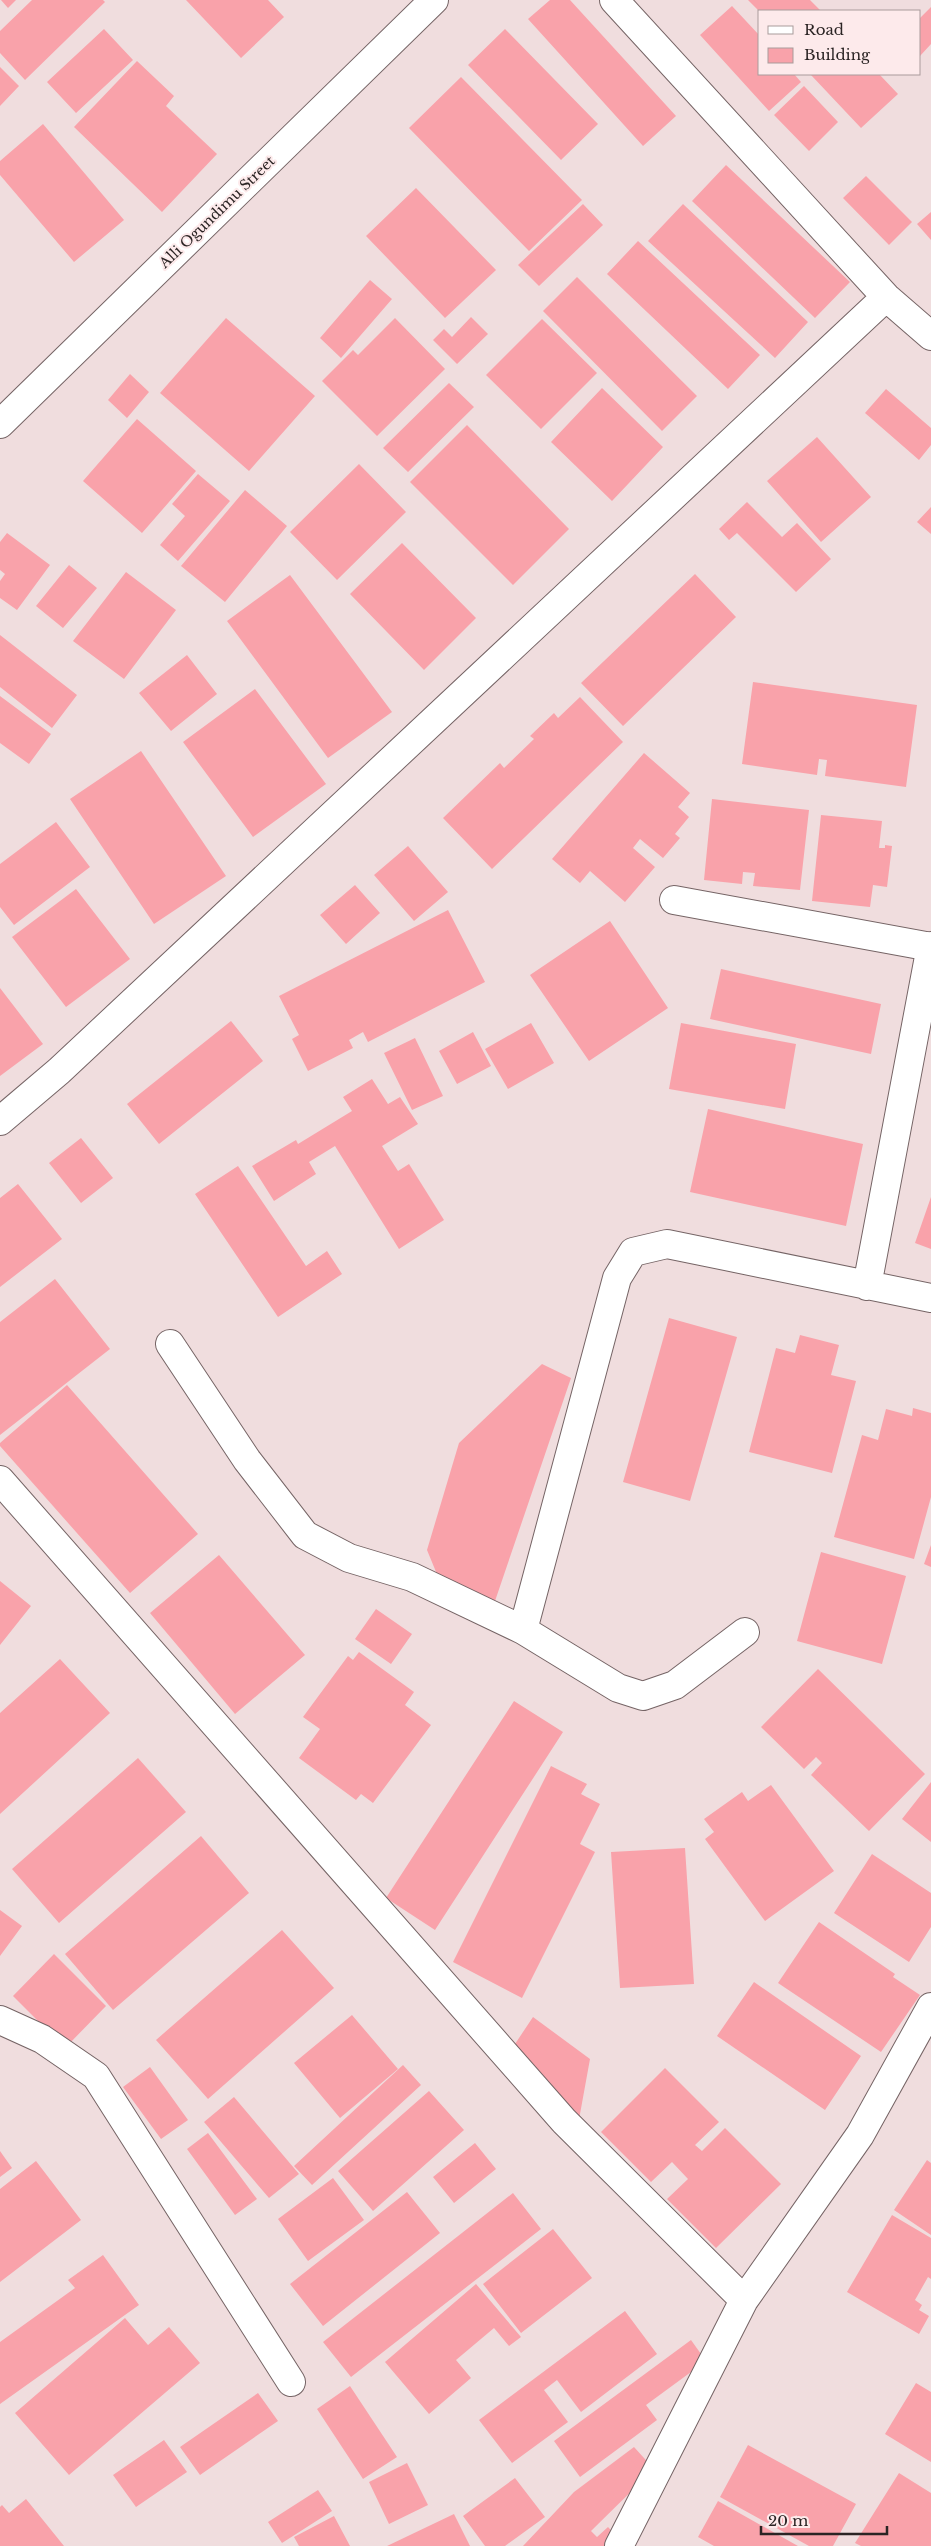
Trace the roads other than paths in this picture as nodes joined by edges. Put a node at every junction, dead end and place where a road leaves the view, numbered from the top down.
1 (434, 0) edge
2 (624, 4) edge
3 (886, 298) junction
4 (931, 336) edge
5 (0, 424) edge
6 (674, 900) dead end
7 (931, 946) edge
8 (0, 1121) edge
9 (867, 1286) junction
10 (931, 1298) edge
11 (170, 1344) dead end
12 (0, 1480) edge
13 (523, 1630) junction
14 (746, 1632) dead end
15 (931, 2007) edge
16 (0, 2020) edge
17 (744, 2300) junction
18 (291, 2382) dead end
19 (619, 2546) edge

1 - 5 street, Alli Ogundimu Street
2 - 3 street
3 - 4 street
3 - 8 street
6 - 7 street
7 - 9 street
9 - 10 street
9 - 13 street
11 - 13 street
12 - 17 street
13 - 14 street
15 - 17 street
16 - 18 street
17 - 19 street

